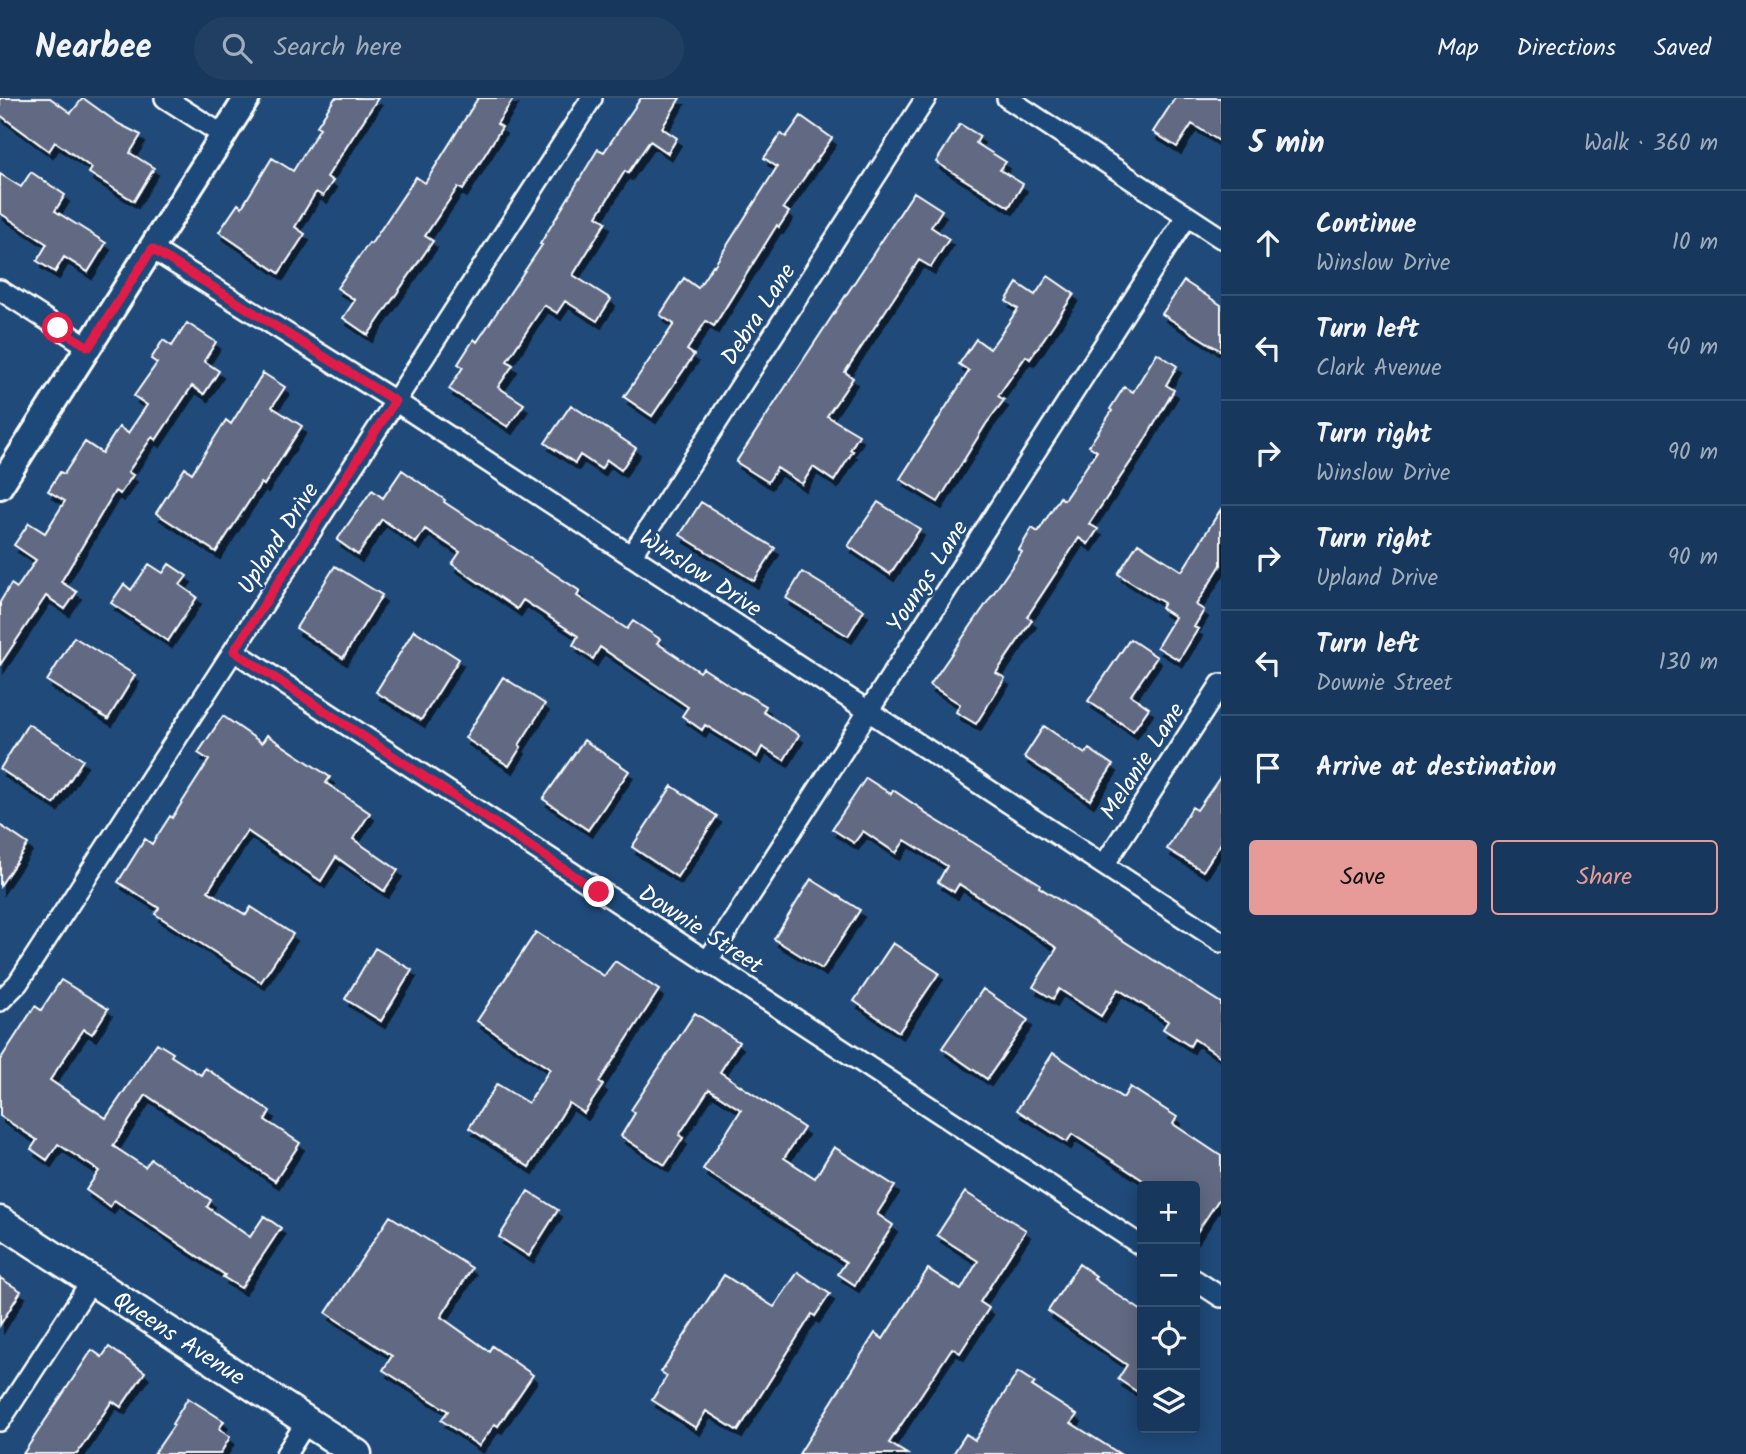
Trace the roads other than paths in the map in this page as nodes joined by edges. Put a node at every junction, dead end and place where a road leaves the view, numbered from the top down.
1 (165, 98) edge
2 (247, 98) edge
3 (592, 98) edge
4 (926, 98) edge
5 (1007, 98) edge
6 (223, 135) junction
7 (1187, 216) junction
8 (1221, 238) edge
9 (152, 249) junction
10 (0, 290) edge
11 (89, 347) junction
12 (395, 401) junction
13 (0, 485) edge
14 (631, 556) junction
15 (234, 651) junction
16 (1221, 684) edge
17 (869, 711) junction
18 (1104, 865) junction
19 (1221, 942) edge
20 (707, 962) junction
21 (0, 1001) edge
22 (0, 1221) edge
23 (1139, 1244) edge
24 (92, 1280) junction
25 (1200, 1283) edge
26 (1221, 1297) edge
27 (0, 1421) edge
28 (307, 1421) junction
29 (286, 1454) edge
30 (357, 1454) edge

1 - 6 street
2 - 6 street
3 - 12 street, Upland Drive
4 - 14 street, Debra Lane
5 - 7 street
6 - 9 street
7 - 8 street
7 - 17 street, Youngs Lane
9 - 11 street
9 - 12 street, Winslow Drive
10 - 11 street
11 - 13 street
12 - 14 street, Winslow Drive
12 - 15 street, Upland Drive
14 - 17 street, Winslow Drive
15 - 20 street, Downie Street
15 - 21 street, Upland Drive
16 - 18 street, Melanie Lane
17 - 18 street, Winslow Drive
17 - 20 street, Youngs Lane
18 - 19 street, Winslow Drive
20 - 23 street, Downie Street
22 - 24 main road, Queens Avenue
24 - 27 street
24 - 28 main road, Queens Avenue
25 - 26 street
28 - 29 street
28 - 30 main road, Queens Avenue

